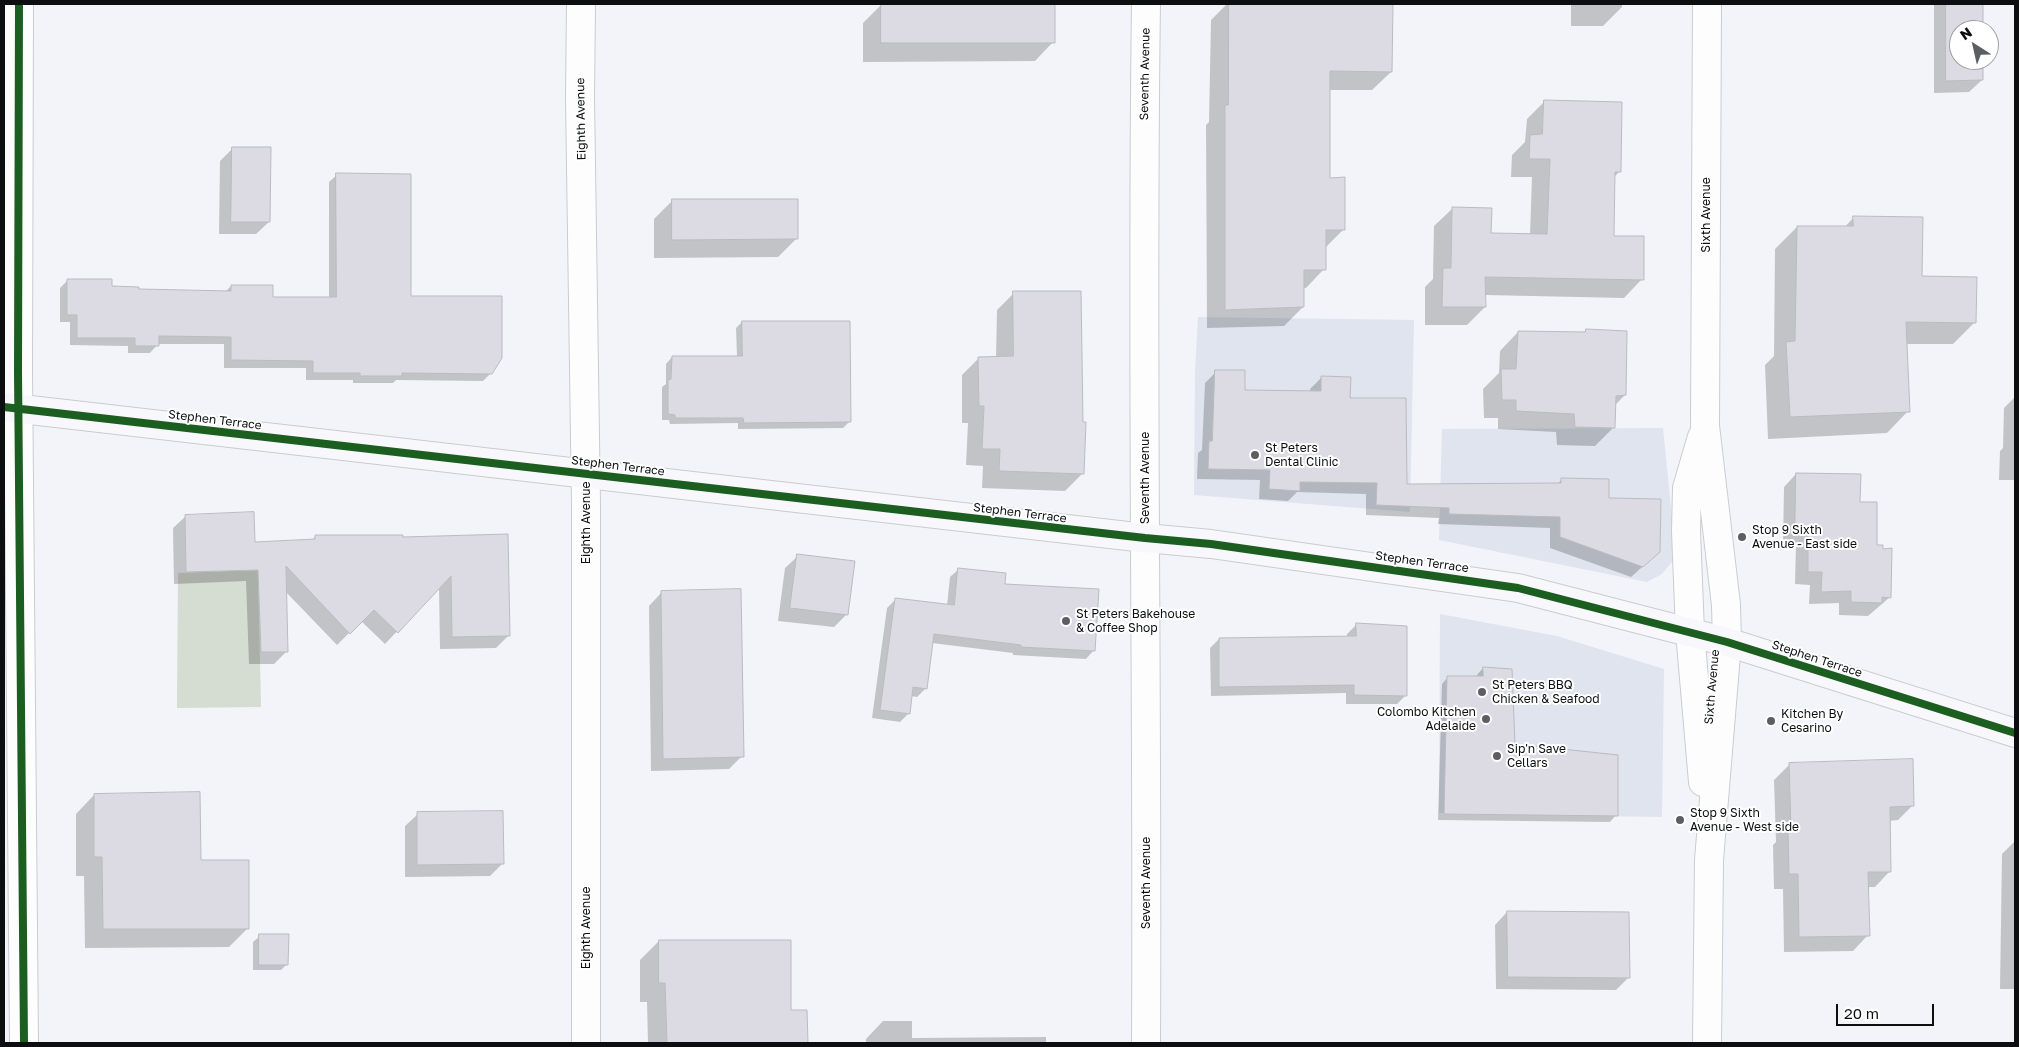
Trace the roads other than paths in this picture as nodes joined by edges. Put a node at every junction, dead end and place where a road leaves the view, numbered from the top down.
1 (19, 4) edge
2 (581, 4) edge
3 (1146, 4) edge
4 (1708, 4) edge
5 (12, 408) edge
6 (1705, 426) junction
7 (586, 474) junction
8 (1145, 538) junction
9 (1690, 632) junction
10 (1727, 642) junction
11 (2015, 733) edge
12 (1709, 860) junction
13 (24, 1043) edge
14 (586, 1043) edge
15 (1146, 1043) edge
16 (1706, 1043) edge

1 - 5 street
2 - 7 street, Eighth Avenue
3 - 8 street, Seventh Avenue
4 - 6 street, Sixth Avenue
5 - 7 main road, Stephen Terrace
5 - 13 street
6 - 9 street, Sixth Avenue
6 - 10 street, Sixth Avenue
7 - 8 main road, Stephen Terrace
7 - 14 street, Eighth Avenue
8 - 9 main road, Stephen Terrace
8 - 15 street, Seventh Avenue
9 - 10 main road, Stephen Terrace
9 - 12 street, Sixth Avenue
10 - 11 main road, Stephen Terrace
10 - 12 street, Sixth Avenue
12 - 16 street, Sixth Avenue

